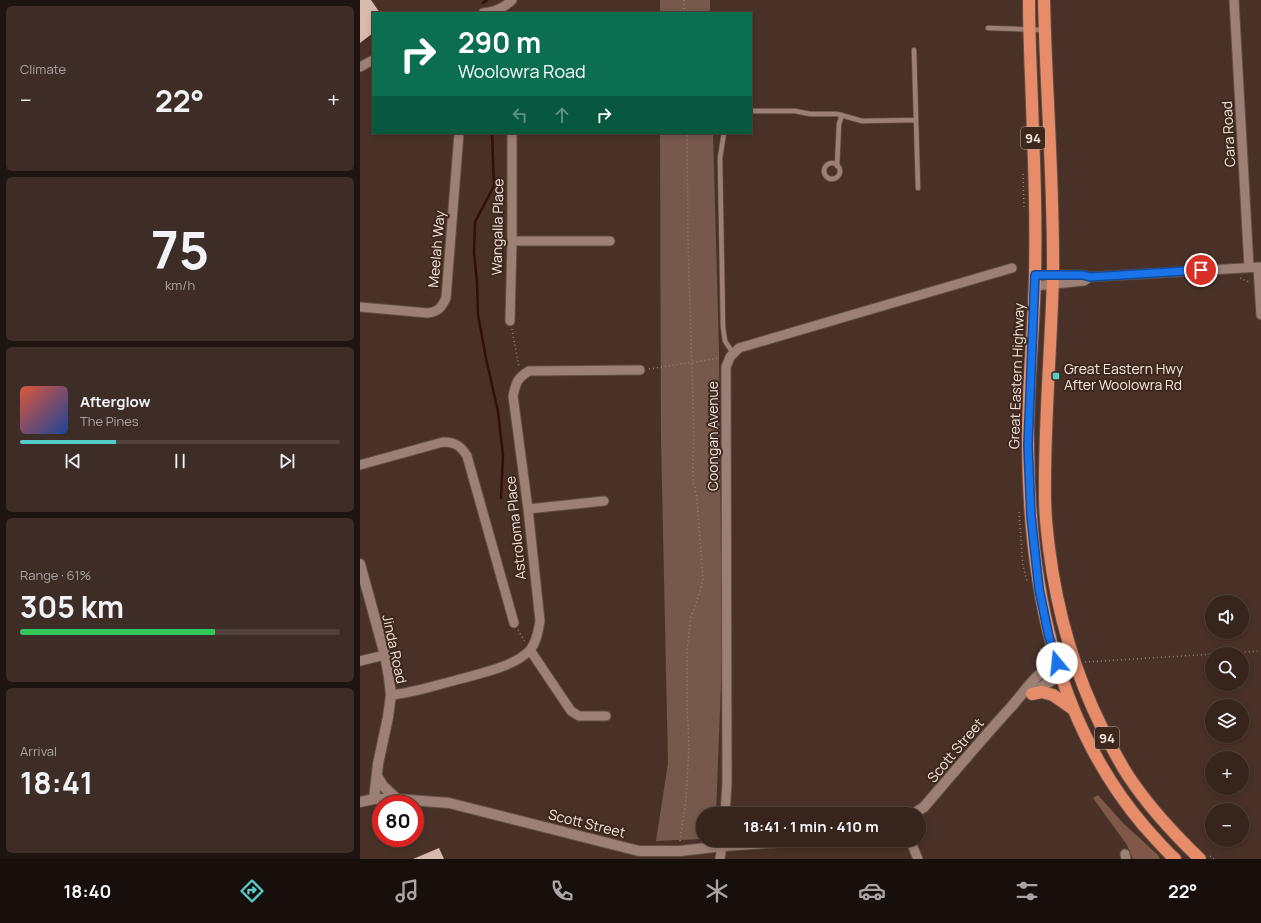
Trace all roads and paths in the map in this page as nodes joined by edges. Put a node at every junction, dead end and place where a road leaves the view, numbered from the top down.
1 (684, 0) edge
2 (1029, 0) edge
3 (1044, 0) edge
4 (1234, 0) edge
5 (510, 6) edge
6 (492, 12) edge
7 (684, 12) edge
8 (988, 28) dead end
9 (1029, 30) junction
10 (1045, 30) junction
11 (914, 50) dead end
12 (372, 61) edge
13 (360, 67) edge
14 (752, 111) edge
15 (842, 115) junction
16 (916, 120) junction
17 (459, 134) edge
18 (512, 134) edge
19 (687, 134) edge
20 (724, 134) edge
21 (837, 166) dead end
22 (918, 188) dead end
23 (512, 241) junction
24 (610, 241) dead end
25 (1256, 267) edge
26 (1012, 268) dead end
27 (1236, 276) dead end
28 (1052, 280) junction
29 (1035, 281) junction
30 (1259, 284) junction
31 (360, 307) edge
32 (1261, 315) edge
33 (510, 321) joint
34 (731, 355) junction
35 (692, 364) junction
36 (640, 370) joint
37 (521, 376) junction
38 (360, 464) edge
39 (604, 501) dead end
40 (528, 509) junction
41 (360, 564) edge
42 (514, 623) joint
43 (530, 650) junction
44 (1261, 651) edge
45 (385, 655) junction
46 (360, 661) edge
47 (1057, 663) junction
48 (1076, 663) junction
49 (1061, 675) junction
50 (1032, 694) junction
51 (390, 695) junction
52 (1016, 701) junction
53 (1073, 709) junction
54 (606, 716) dead end
55 (378, 764) junction
56 (377, 776) junction
57 (393, 795) edge
58 (367, 801) edge
59 (424, 801) edge
60 (726, 807) edge
61 (924, 807) edge
62 (702, 847) edge
63 (722, 847) edge
64 (913, 847) edge
65 (680, 851) junction
66 (638, 855) edge
67 (1204, 856) edge
68 (720, 859) edge
69 (918, 859) edge
70 (1175, 859) edge
71 (1214, 859) edge

1 - 7 path
2 - 9 highway, Great Eastern Highway / 94
3 - 10 highway, 94
4 - 25 street, Cara Road
5 - 6 street
8 - 9 lane
9 - 10 lane
9 - 29 highway, Great Eastern Highway / 94
10 - 28 highway, 94
11 - 16 lane
12 - 13 street
14 - 15 lane
15 - 16 lane
15 - 21 lane
16 - 22 lane
17 - 31 street, Meelah Way
18 - 23 street, Wangalla Place
19 - 35 path
20 - 34 lane
23 - 24 street
23 - 33 street, Wangalla Place
25 - 28 street
25 - 30 street, Cara Road
26 - 34 street
27 - 30 path
28 - 29 street
28 - 48 highway, 94
29 - 47 highway, Great Eastern Highway / 94
30 - 32 street, Cara Road
33 - 37 path
34 - 35 path
34 - 60 street, Coongan Avenue
35 - 36 path
35 - 65 path
36 - 37 street
37 - 40 street, Astroloma Place
38 - 42 street
39 - 40 street
40 - 43 street, Astroloma Place
41 - 45 main road, Jinda Road
42 - 43 path
43 - 51 street
43 - 54 street
44 - 48 path
45 - 46 street
45 - 51 main road, Jinda Road
47 - 48 main road, Scott Street
47 - 49 highway, Great Eastern Highway / 94
47 - 52 main road, Scott Street
48 - 49 main road, Scott Street
48 - 67 highway, 94
49 - 50 main road, Scott Street
49 - 53 highway, Great Eastern Highway / 94
50 - 52 main road, Scott Street
50 - 53 highway
51 - 55 main road, Jinda Road
52 - 61 main road, Scott Street
53 - 70 highway, Great Eastern Highway / 94
55 - 56 main road, Jinda Road
55 - 58 main road, Jinda Road
56 - 57 main road
56 - 58 main road, Jinda Road
59 - 66 main road, Scott Street
62 - 65 main road, Scott Street
63 - 68 street
64 - 69 street
65 - 66 main road, Scott Street
67 - 71 path

